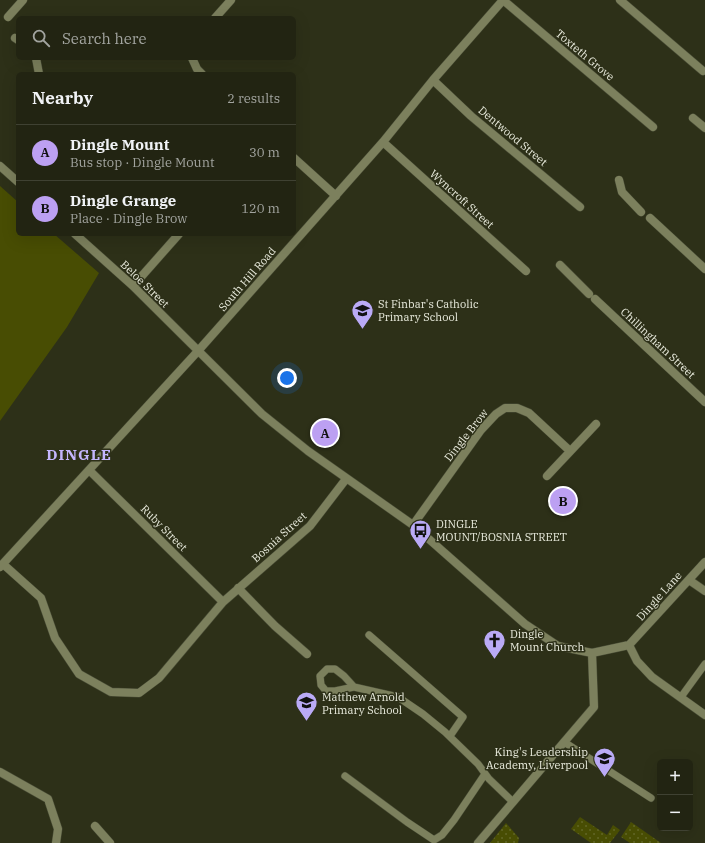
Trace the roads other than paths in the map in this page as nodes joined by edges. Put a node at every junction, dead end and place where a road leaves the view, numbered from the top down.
1 (23, 0) edge
2 (231, 0) edge
3 (503, 0) edge
4 (620, 0) edge
5 (217, 16) edge
6 (8, 17) dead end
7 (36, 60) edge
8 (193, 60) edge
9 (703, 71) dead end
10 (39, 72) edge
11 (200, 72) edge
12 (433, 80) junction
13 (692, 118) dead end
14 (653, 127) dead end
15 (705, 128) edge
16 (384, 142) junction
17 (296, 160) edge
18 (0, 166) edge
19 (16, 180) edge
20 (619, 180) dead end
21 (336, 196) junction
22 (580, 207) dead end
23 (641, 212) dead end
24 (650, 218) dead end
25 (77, 236) edge
26 (177, 236) edge
27 (703, 264) edge
28 (560, 265) dead end
29 (526, 271) dead end
30 (133, 286) junction
31 (198, 351) junction
32 (705, 402) edge
33 (596, 424) dead end
34 (570, 451) junction
35 (89, 470) junction
36 (547, 476) dead end
37 (346, 479) junction
38 (413, 526) junction
39 (705, 562) edge
40 (1, 566) edge
41 (689, 580) junction
42 (238, 588) junction
43 (705, 591) edge
44 (223, 602) junction
45 (369, 635) dead end
46 (629, 645) junction
47 (592, 653) junction
48 (307, 654) dead end
49 (705, 664) edge
50 (354, 687) junction
51 (681, 697) junction
52 (705, 715) edge
53 (450, 736) junction
54 (564, 742) junction
55 (0, 772) edge
56 (485, 774) junction
57 (345, 776) dead end
58 (650, 798) dead end
59 (513, 802) junction
60 (95, 826) dead end
61 (56, 843) edge
62 (110, 843) edge
63 (478, 843) edge

1 - 6 street
2 - 5 street
3 - 12 street, South Hill Road
3 - 14 street, Toxteth Grove
4 - 9 street
7 - 10 street
8 - 11 street
12 - 16 street, South Hill Road
12 - 22 street, Dentwood Street
13 - 15 street
16 - 21 street, South Hill Road
16 - 29 street, Wyncroft Street
17 - 21 street
18 - 19 street
20 - 23 street
21 - 31 street, South Hill Road
24 - 27 street
25 - 30 street, Beloe Street
26 - 30 street
28 - 32 street, Chillingham Street
30 - 31 street, Beloe Street
31 - 35 street, South Hill Road
31 - 37 street, Beloe Street
33 - 34 street
34 - 36 street
34 - 38 street, Dingle Brow
35 - 40 street, South Hill Road
35 - 44 street, Ruby Street
37 - 38 street, Beloe Street
37 - 42 street, Bosnia Street
38 - 47 street, Beloe Street
39 - 41 street, Dingle Lane
40 - 44 street, Bosnia Street
41 - 43 street
41 - 46 street, Dingle Lane
42 - 44 street, Bosnia Street
42 - 48 street
45 - 53 lane
46 - 47 street
46 - 51 street
47 - 54 street
49 - 51 lane
50 - 50 lane
50 - 53 lane
51 - 52 street
53 - 56 lane
54 - 58 lane
54 - 59 street
55 - 61 street
56 - 57 lane
56 - 59 lane
59 - 63 street
60 - 62 street

